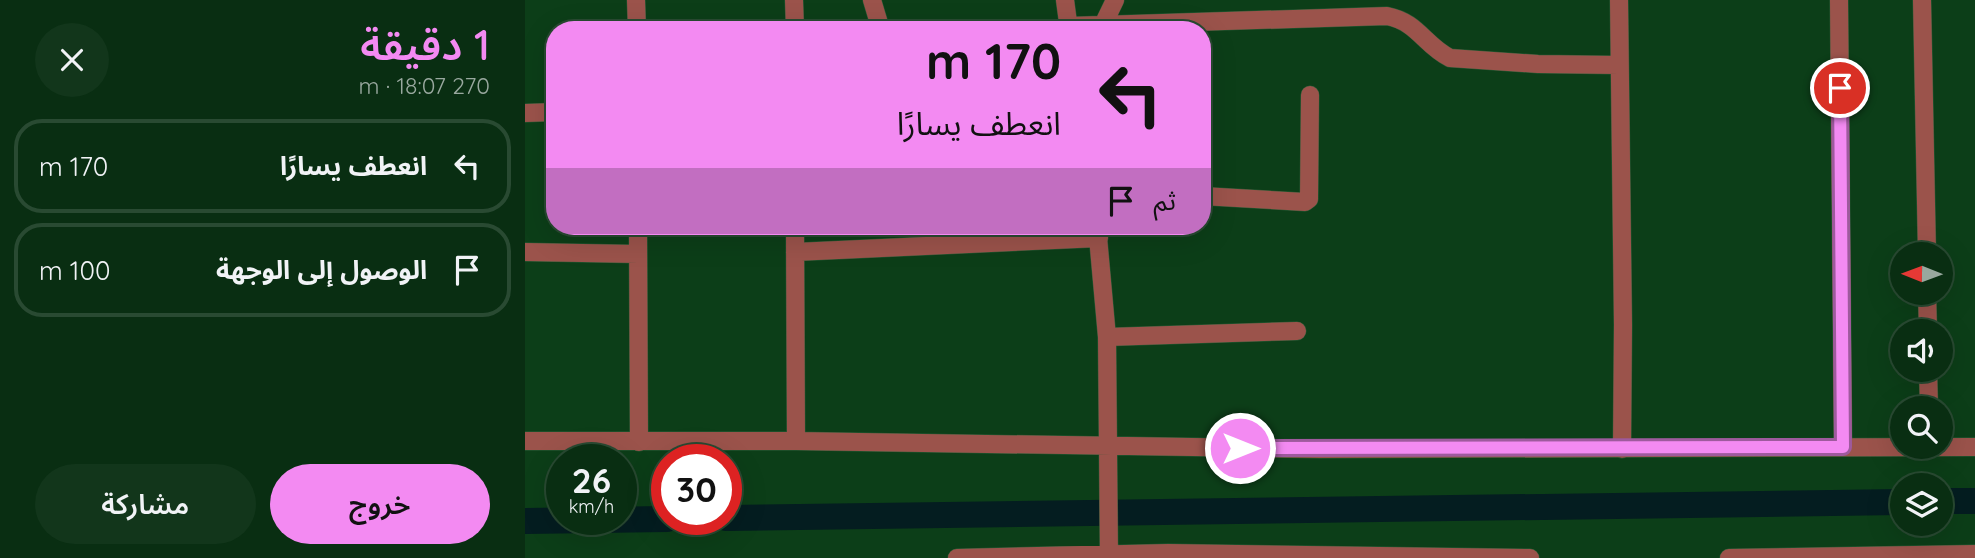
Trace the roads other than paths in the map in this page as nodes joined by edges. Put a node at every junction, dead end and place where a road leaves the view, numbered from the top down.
1 (636, 0) edge
2 (795, 0) edge
3 (872, 0) edge
4 (1065, 0) edge
5 (1115, 0) edge
6 (1619, 0) edge
7 (1839, 0) edge
8 (1922, 0) edge
9 (1388, 8) edge
10 (636, 21) edge
11 (795, 21) edge
12 (878, 21) edge
13 (1068, 21) edge
14 (1105, 21) edge
15 (1170, 21) edge
16 (1619, 65) junction
17 (1310, 95) dead end
18 (546, 112) edge
19 (525, 113) edge
20 (1211, 197) edge
21 (638, 235) edge
22 (795, 235) edge
23 (1053, 235) edge
24 (1098, 235) edge
25 (1927, 242) edge
26 (525, 252) edge
27 (795, 252) junction
28 (638, 254) junction
29 (1297, 331) dead end
30 (1107, 337) junction
31 (796, 440) junction
32 (525, 441) edge
33 (639, 442) junction
34 (1107, 446) junction
35 (1843, 447) junction
36 (1890, 447) edge
37 (1953, 447) edge
38 (1975, 447) edge
39 (1622, 449) junction
40 (1975, 554) edge
41 (1109, 556) edge
42 (1876, 557) edge
43 (957, 558) edge
44 (1530, 558) edge
45 (1729, 558) edge

1 - 10 street
2 - 11 street
3 - 12 street
4 - 13 street
5 - 14 street
6 - 16 street
7 - 35 street
8 - 25 street
9 - 15 street
9 - 16 street
16 - 39 street
17 - 20 street
18 - 19 street
21 - 28 street
22 - 27 street
23 - 27 street
24 - 30 street
26 - 28 street
27 - 31 street
28 - 33 street
29 - 30 street
30 - 34 street
31 - 33 street
31 - 34 street
32 - 33 street
34 - 39 street
34 - 41 street
35 - 36 street
35 - 39 street
37 - 38 street
40 - 42 street
41 - 43 street
41 - 44 street
42 - 45 street

